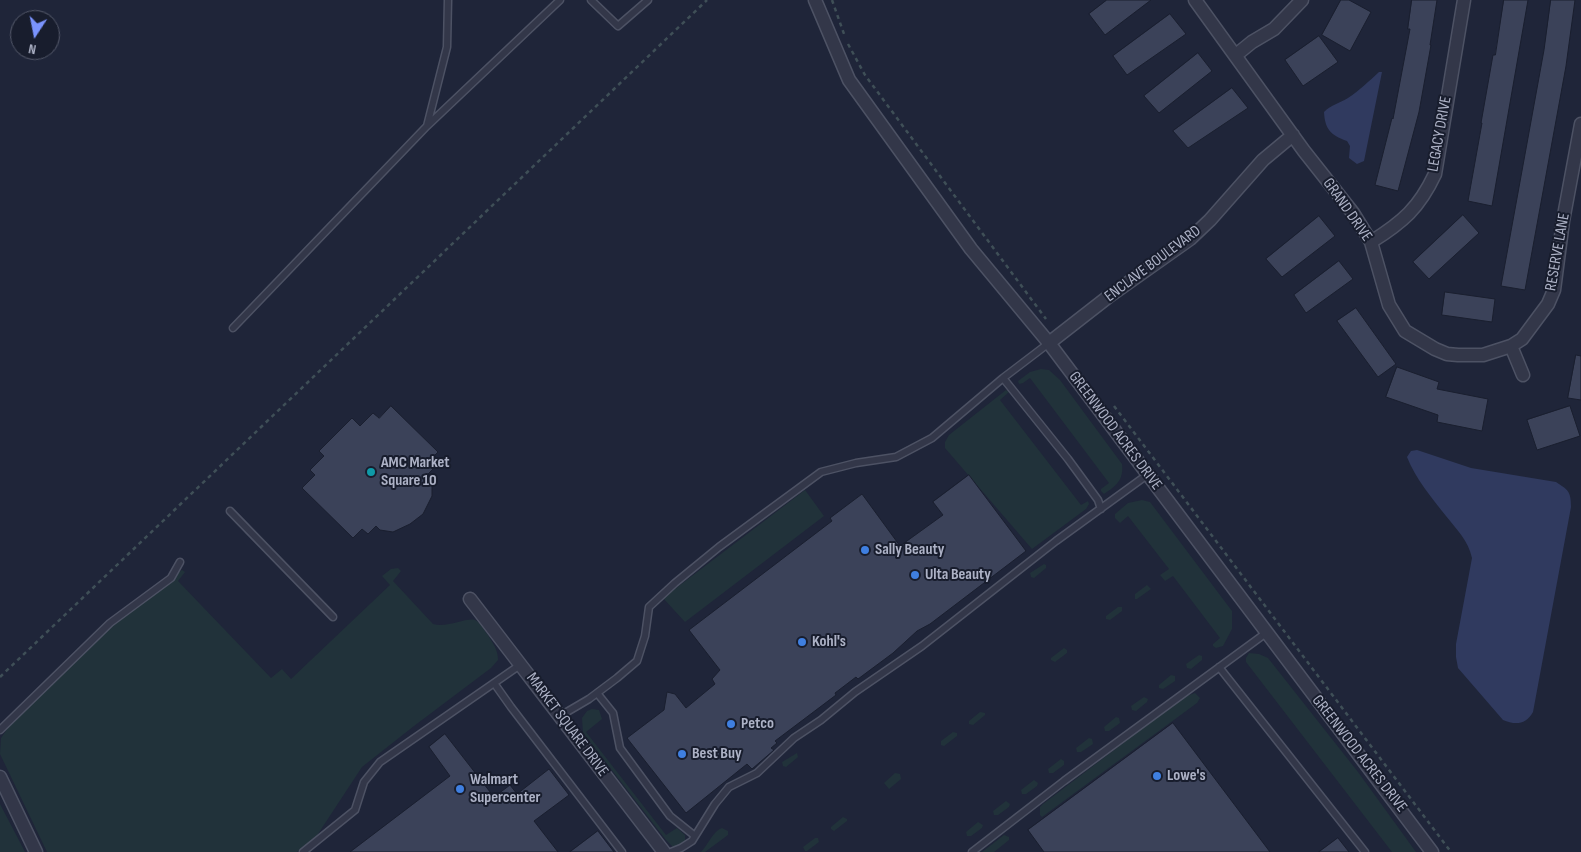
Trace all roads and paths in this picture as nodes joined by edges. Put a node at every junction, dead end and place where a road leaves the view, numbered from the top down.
1 (448, 0) edge
2 (560, 0) edge
3 (591, 0) edge
4 (648, 0) edge
5 (707, 0) edge
6 (815, 0) edge
7 (832, 0) edge
8 (1196, 0) edge
9 (1302, 0) edge
10 (1464, 0) edge
11 (1236, 55) junction
12 (1581, 124) edge
13 (427, 126) junction
14 (1293, 135) junction
15 (1371, 242) junction
16 (1045, 317) dead end
17 (1539, 318) joint
18 (233, 328) dead end
19 (1049, 344) junction
20 (1512, 346) junction
21 (1523, 375) dead end
22 (1003, 378) junction
23 (1109, 401) dead end
24 (1147, 475) junction
25 (1101, 509) junction
26 (230, 510) dead end
27 (180, 562) dead end
28 (470, 598) dead end
29 (333, 617) dead end
30 (1266, 633) junction
31 (520, 665) junction
32 (1219, 667) junction
33 (0, 677) edge
34 (494, 683) junction
35 (598, 693) junction
36 (560, 716) junction
37 (0, 730) edge
38 (0, 777) edge
39 (695, 836) junction
40 (36, 852) edge
41 (303, 852) edge
42 (622, 852) edge
43 (664, 852) edge
44 (671, 852) edge
45 (972, 852) edge
46 (1365, 852) edge
47 (1432, 852) edge
48 (1451, 852) edge

1 - 13 lane
2 - 13 lane
3 - 4 lane
5 - 33 path
6 - 19 street, GREENWOOD ACRES DRIVE
7 - 16 path
8 - 11 street, GRAND DRIVE
9 - 11 street
10 - 15 street, LEGACY DRIVE
11 - 14 street, GRAND DRIVE
12 - 17 street, RESERVE LANE
13 - 18 lane
14 - 15 street, GRAND DRIVE
14 - 19 street, ENCLAVE BOULEVARD
15 - 20 street, GRAND DRIVE
17 - 20 street, GRAND DRIVE
19 - 22 lane
19 - 24 street, GREENWOOD ACRES DRIVE
20 - 21 street
22 - 25 lane
22 - 35 lane
23 - 48 path
24 - 25 lane
24 - 30 street, GREENWOOD ACRES DRIVE
25 - 39 lane
26 - 29 lane
27 - 37 lane
28 - 31 street, MARKET SQUARE DRIVE
30 - 32 lane
30 - 47 street, GREENWOOD ACRES DRIVE
31 - 34 lane
31 - 36 street, MARKET SQUARE DRIVE
32 - 45 lane
32 - 46 lane
34 - 41 lane
34 - 42 lane
35 - 36 lane
35 - 39 lane
36 - 43 street, MARKET SQUARE DRIVE
38 - 40 street
39 - 44 lane

